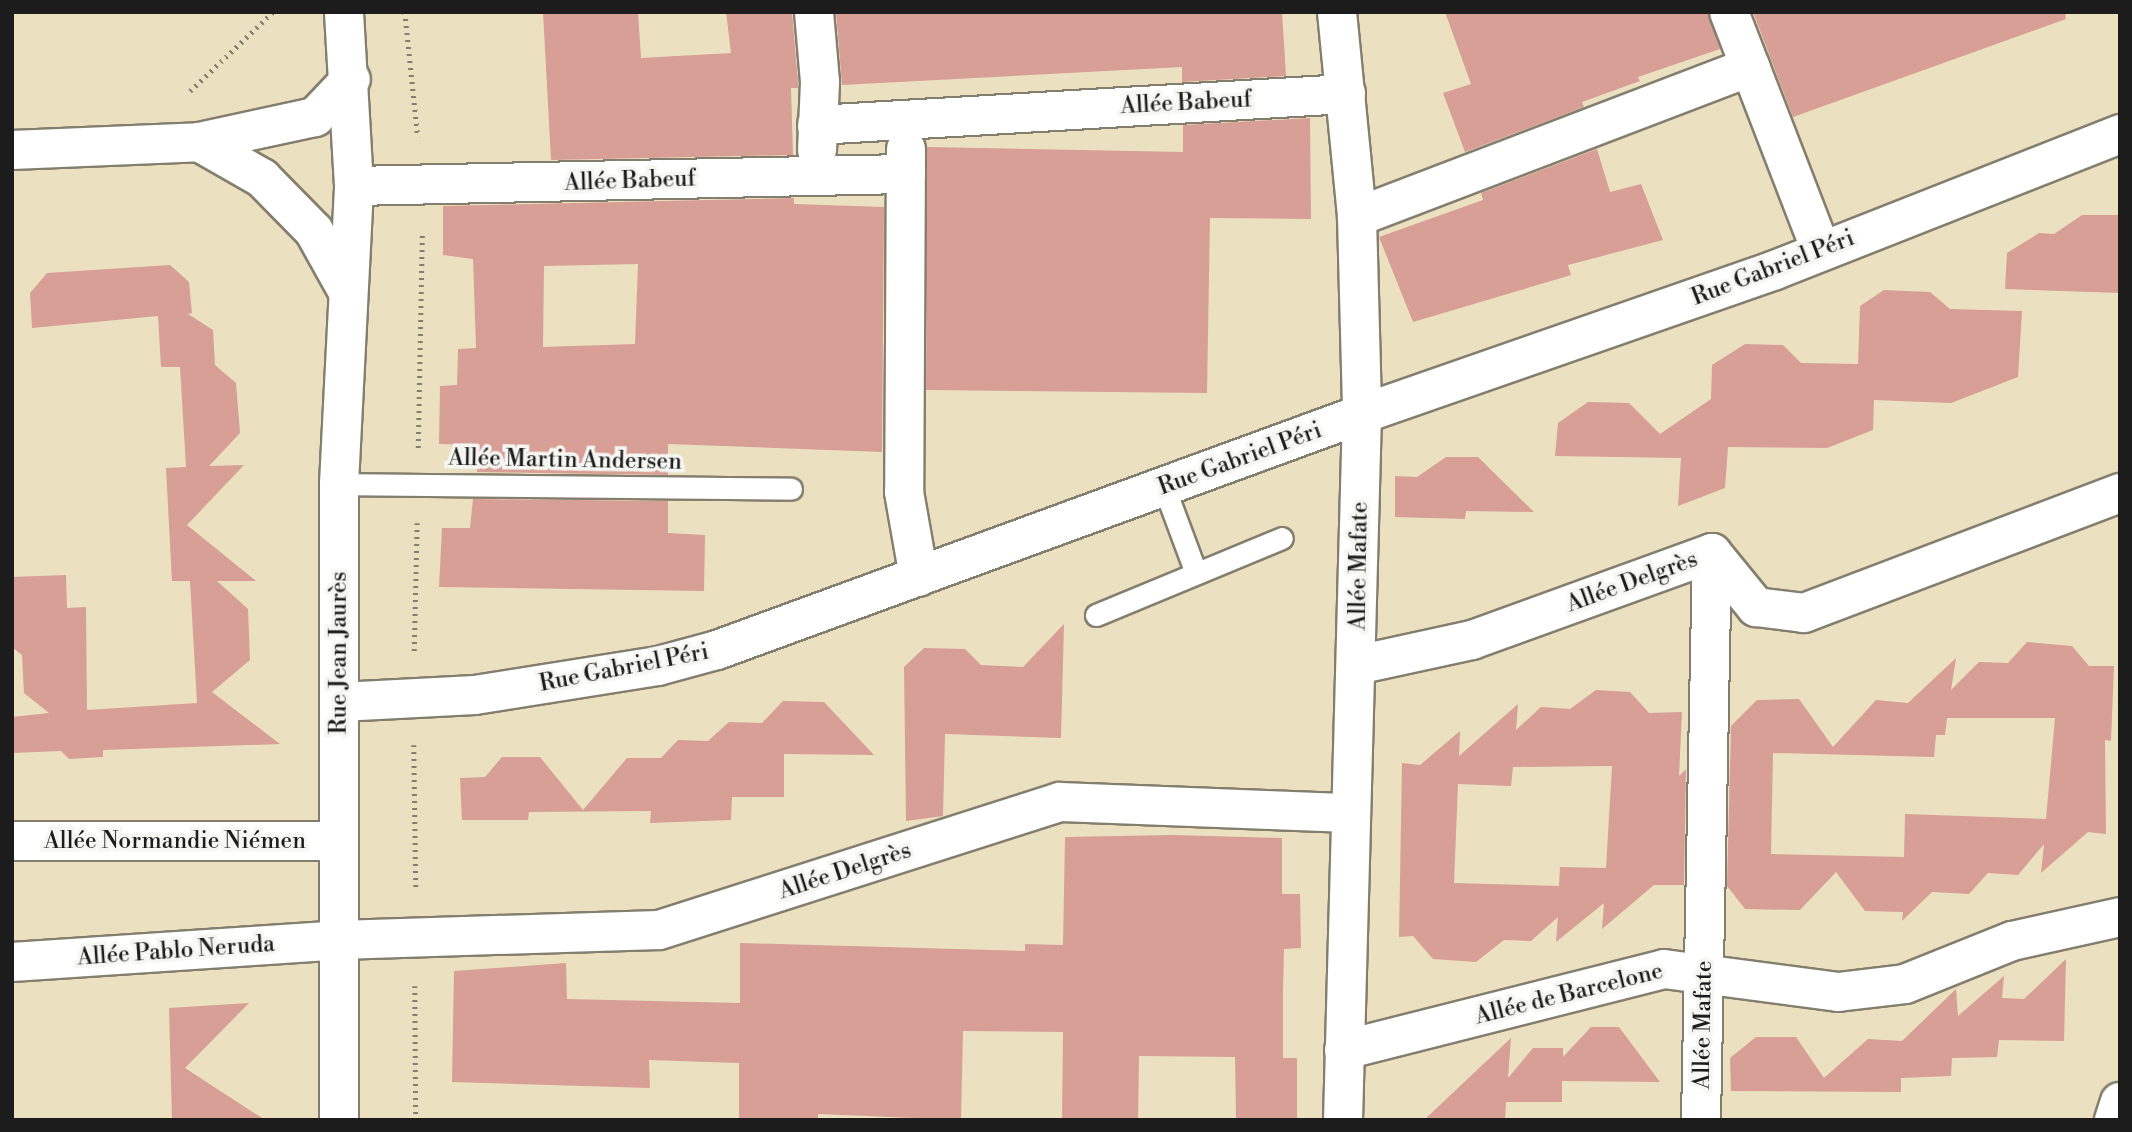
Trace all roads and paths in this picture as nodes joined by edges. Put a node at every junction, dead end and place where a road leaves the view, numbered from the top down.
1 (273, 12) edge
2 (344, 12) edge
3 (405, 12) edge
4 (814, 12) edge
5 (1337, 12) edge
6 (1729, 12) edge
7 (1750, 67) junction
8 (351, 79) junction
9 (190, 91) dead end
10 (1346, 94) junction
11 (906, 119) junction
12 (817, 125) junction
13 (2120, 134) edge
14 (199, 142) junction
15 (12, 150) edge
16 (906, 174) junction
17 (816, 176) junction
18 (354, 187) junction
19 (423, 187) junction
20 (1357, 217) junction
21 (1821, 250) junction
22 (347, 290) junction
23 (1362, 414) junction
24 (339, 484) junction
25 (418, 484) junction
26 (1164, 487) junction
27 (791, 489) dead end
28 (2120, 493) edge
29 (1282, 538) dead end
30 (1712, 553) junction
31 (1196, 573) junction
32 (919, 577) junction
33 (1096, 615) dead end
34 (414, 663) dead end
35 (1357, 665) junction
36 (340, 702) junction
37 (414, 740) dead end
38 (1350, 813) junction
39 (12, 841) edge
40 (338, 841) junction
41 (416, 903) dead end
42 (2120, 917) edge
43 (339, 940) junction
44 (12, 962) edge
45 (1705, 971) junction
46 (415, 982) dead end
47 (1344, 1050) junction
48 (2120, 1102) edge
49 (339, 1120) edge
50 (416, 1120) edge
51 (1343, 1120) edge
52 (1701, 1120) edge
53 (2114, 1120) edge

1 - 9 path
2 - 8 street, Rue Jean Jaurès
3 - 19 path
4 - 12 street
5 - 10 street, Allée Mafate
6 - 7 street
7 - 20 street
7 - 21 street
8 - 14 street
8 - 18 street, Rue Jean Jaurès
10 - 11 street, Allée Babeuf
10 - 20 street, Allée Mafate
11 - 12 street, Allée Babeuf
11 - 16 street
12 - 17 street
13 - 21 street, Rue Gabriel Péri
14 - 15 street
14 - 22 street
16 - 17 street, Allée Babeuf
16 - 32 street
17 - 19 street, Allée Babeuf
18 - 19 street, Allée Babeuf
18 - 22 street, Rue Jean Jaurès
19 - 25 path
20 - 23 street, Allée Mafate
21 - 23 street, Rue Gabriel Péri
22 - 24 street, Rue Jean Jaurès
23 - 26 street, Rue Gabriel Péri
23 - 35 street, Allée Mafate
24 - 25 lane, Allée Martin Andersen
24 - 36 street, Rue Jean Jaurès
25 - 27 lane, Allée Martin Andersen
25 - 34 path
26 - 31 lane
26 - 32 street, Rue Gabriel Péri
28 - 30 street, Allée Delgrès
29 - 31 lane
30 - 35 street, Allée Delgrès
30 - 45 street, Allée Mafate
31 - 33 lane
32 - 36 street, Rue Gabriel Péri
35 - 38 street, Allée Mafate
36 - 40 street, Rue Jean Jaurès
37 - 41 path
38 - 43 street, Allée Delgrès
38 - 47 street, Allée Mafate
39 - 40 street, Allée Normandie Niémen
40 - 43 street, Rue Jean Jaurès
42 - 45 street, Allée de Barcelone
43 - 44 street, Allée Pablo Neruda
43 - 49 street, Rue Jean Jaurès
45 - 47 street, Allée de Barcelone
45 - 52 street, Allée Mafate
46 - 50 path
47 - 51 street, Allée Mafate
48 - 53 street

